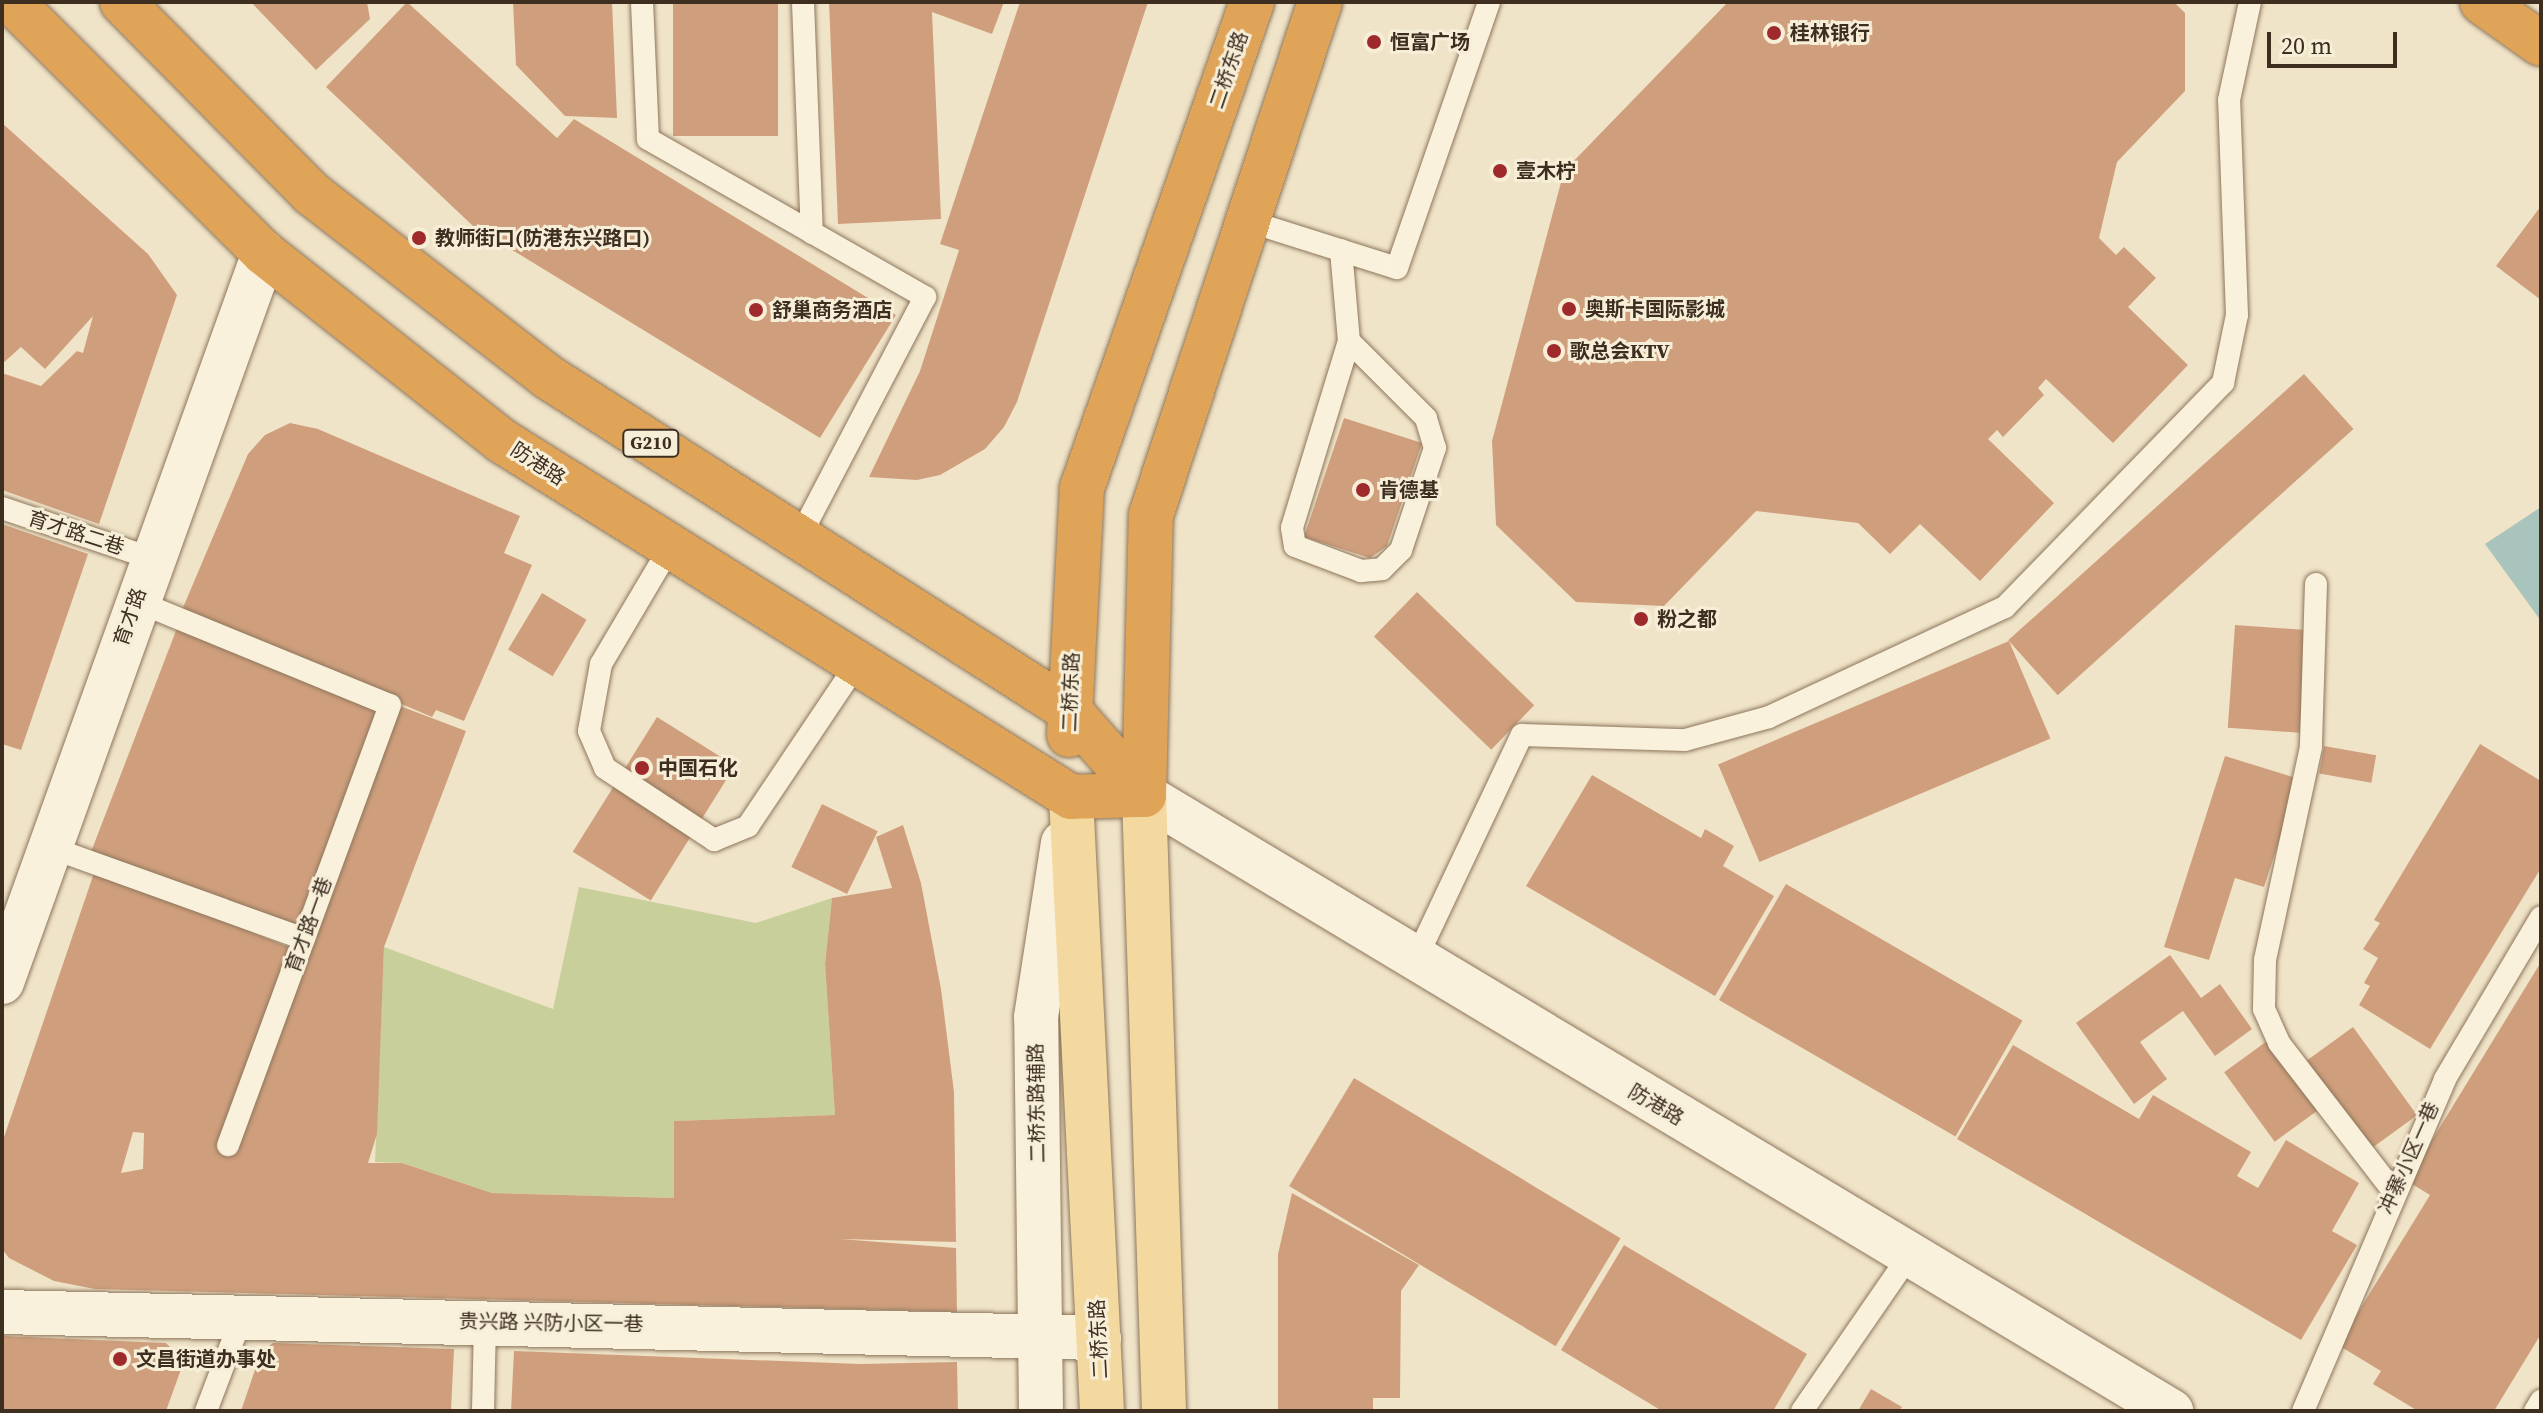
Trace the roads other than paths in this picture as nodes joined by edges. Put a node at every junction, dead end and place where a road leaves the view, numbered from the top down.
1 (12, 2) edge
2 (122, 2) edge
3 (642, 2) edge
4 (803, 2) edge
5 (1252, 2) edge
6 (1320, 2) edge
7 (1489, 2) edge
8 (2250, 2) edge
9 (2482, 2) edge
10 (2541, 44) edge
11 (1248, 221) junction
12 (812, 233) junction
13 (1341, 250) junction
14 (264, 253) junction
15 (1349, 341) junction
16 (2, 508) edge
17 (799, 538) junction
18 (669, 549) junction
19 (151, 558) junction
20 (2316, 584) dead end
21 (136, 601) junction
22 (856, 665) junction
23 (1069, 710) junction
24 (1144, 795) junction
25 (1071, 797) junction
26 (49, 847) junction
27 (2541, 917) edge
28 (304, 939) junction
29 (1415, 961) junction
30 (2, 982) edge
31 (228, 1145) dead end
32 (2393, 1191) junction
33 (1909, 1256) junction
34 (2, 1312) edge
35 (242, 1316) junction
36 (485, 1322) junction
37 (1041, 1336) junction
38 (1099, 1338) junction
39 (2541, 1401) edge
40 (206, 1411) edge
41 (483, 1411) edge
42 (1041, 1411) edge
43 (1102, 1411) edge
44 (1164, 1411) edge
45 (1802, 1411) edge
46 (2171, 1411) edge
47 (2303, 1411) edge
48 (2535, 1411) edge

1 - 14 highway, 防港路
2 - 17 highway, 防港路 / G210
3 - 12 lane
4 - 12 lane
5 - 23 highway, 二桥东路
6 - 11 highway
7 - 13 lane
8 - 29 lane
9 - 10 highway
11 - 13 lane
11 - 24 highway
12 - 17 lane
13 - 15 lane
14 - 18 highway, 防港路
14 - 19 street, 育才路
15 - 15 lane
16 - 19 lane, 育才路二巷
17 - 23 highway, 防港路 / G210
18 - 22 highway, 防港路
18 - 22 lane
19 - 21 street, 育才路
20 - 32 lane
21 - 26 street, 育才路
21 - 28 lane, 育才路一巷
22 - 25 highway, 防港路
23 - 24 highway, 防港路 / G210
23 - 25 highway, 二桥东路
24 - 25 highway
24 - 29 street, 防港路
24 - 44 main road
25 - 37 street, 二桥东路辅路
25 - 38 main road, 二桥东路
26 - 28 lane
26 - 30 street, 育才路
27 - 32 lane, 冲寨小区一巷
28 - 31 lane, 育才路一巷
29 - 33 street, 防港路
32 - 47 lane, 冲寨小区一巷
33 - 45 lane
33 - 46 street, 防港路
34 - 35 street, 贵兴路 兴防小区一巷
35 - 36 street, 贵兴路 兴防小区一巷
35 - 40 lane
36 - 37 street, 贵兴路 兴防小区一巷
36 - 41 lane
37 - 38 street, 贵兴路 兴防小区一巷
37 - 42 street, 二桥东路辅路
38 - 43 main road, 二桥东路
39 - 48 lane

